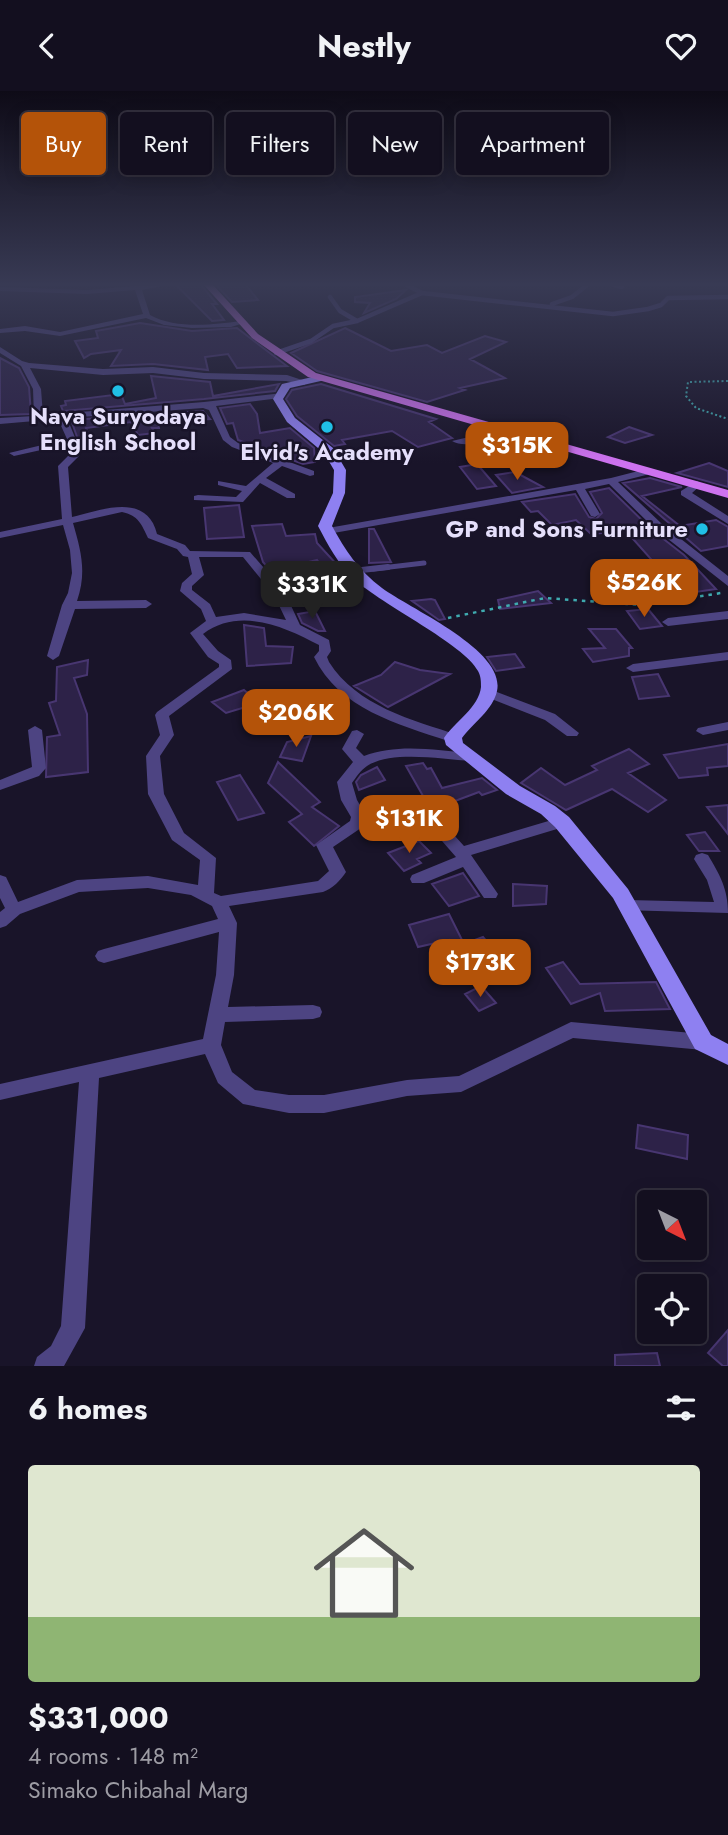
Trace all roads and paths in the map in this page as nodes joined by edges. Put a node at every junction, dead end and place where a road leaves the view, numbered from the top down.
1 (266, 344) edge
2 (302, 344) edge
3 (0, 349) edge
4 (276, 353) junction
5 (24, 364) junction
6 (321, 378) junction
7 (728, 381) edge
8 (302, 383) junction
9 (279, 395) junction
10 (204, 405) junction
11 (39, 417) junction
12 (62, 418) junction
13 (0, 421) edge
14 (728, 421) edge
15 (507, 431) junction
16 (457, 440) dead end
17 (71, 442) junction
18 (546, 444) junction
19 (14, 453) dead end
20 (474, 459) dead end
21 (279, 463) junction
22 (650, 471) junction
23 (310, 473) dead end
24 (259, 478) junction
25 (611, 481) junction
26 (222, 483) dead end
27 (697, 484) junction
28 (579, 487) junction
29 (247, 489) junction
30 (728, 494) edge
31 (292, 495) dead end
32 (198, 498) dead end
33 (595, 514) dead end
34 (68, 520) junction
35 (728, 521) edge
36 (328, 531) junction
37 (0, 535) edge
38 (193, 555) junction
39 (424, 563) dead end
40 (353, 571) junction
41 (728, 582) edge
42 (365, 583) junction
43 (728, 592) edge
44 (280, 594) junction
45 (146, 604) dead end
46 (68, 605) junction
47 (728, 615) edge
48 (212, 621) junction
49 (668, 622) dead end
50 (425, 623) junction
51 (295, 627) junction
52 (53, 656) dead end
53 (728, 656) edge
54 (633, 669) dead end
55 (489, 693) junction
56 (728, 726) edge
57 (35, 730) dead end
58 (703, 731) dead end
59 (572, 733) dead end
60 (357, 734) dead end
61 (453, 738) junction
62 (471, 757) junction
63 (362, 763) junction
64 (0, 785) edge
65 (429, 817) dead end
66 (562, 822) junction
67 (464, 856) junction
68 (702, 859) dead end
69 (418, 879) dead end
70 (0, 881) edge
71 (490, 894) dead end
72 (213, 899) junction
73 (627, 906) junction
74 (726, 907) edge
75 (14, 910) junction
76 (0, 922) edge
77 (228, 923) junction
78 (104, 956) dead end
79 (313, 1011) dead end
80 (217, 1015) junction
81 (703, 1042) junction
82 (211, 1045) junction
83 (728, 1055) edge
84 (90, 1071) junction
85 (0, 1092) edge
86 (46, 1366) edge

1 - 4 main road
2 - 4 lane
3 - 5 street
4 - 6 main road
5 - 8 street
5 - 11 street
6 - 8 main road
6 - 15 main road
7 - 14 path
8 - 9 main road
9 - 10 street
9 - 36 main road
10 - 12 street
10 - 21 street
11 - 12 street
11 - 13 street
12 - 17 street
15 - 16 street
15 - 18 main road
17 - 19 street
17 - 34 street
18 - 20 street
18 - 22 main road
21 - 23 street
21 - 24 street
22 - 25 street
22 - 27 main road
24 - 29 street
24 - 31 street
25 - 28 street
25 - 41 street
26 - 29 street
27 - 30 main road
27 - 35 street
28 - 33 street
28 - 36 street
29 - 32 street
34 - 37 street
34 - 38 street
34 - 46 street
36 - 40 main road
38 - 44 street
38 - 48 street
39 - 40 lane
40 - 42 main road
42 - 44 street
42 - 50 main road
43 - 50 path
44 - 51 street
45 - 46 street
46 - 52 street
47 - 49 street
48 - 51 street
48 - 72 street
50 - 55 main road
51 - 61 street
53 - 54 street
55 - 59 street
55 - 61 main road
56 - 58 street
57 - 64 street
60 - 63 street
61 - 62 main road
62 - 63 street
62 - 66 main road
63 - 72 street
65 - 67 street
66 - 67 street
66 - 73 main road
67 - 69 street
67 - 71 street
68 - 74 street
70 - 75 street
72 - 75 street
72 - 77 street
73 - 74 street
73 - 81 main road
75 - 76 street
77 - 78 street
77 - 80 street
79 - 80 street
80 - 82 street
81 - 82 street
81 - 83 main road
82 - 84 street
84 - 85 street
84 - 86 street

